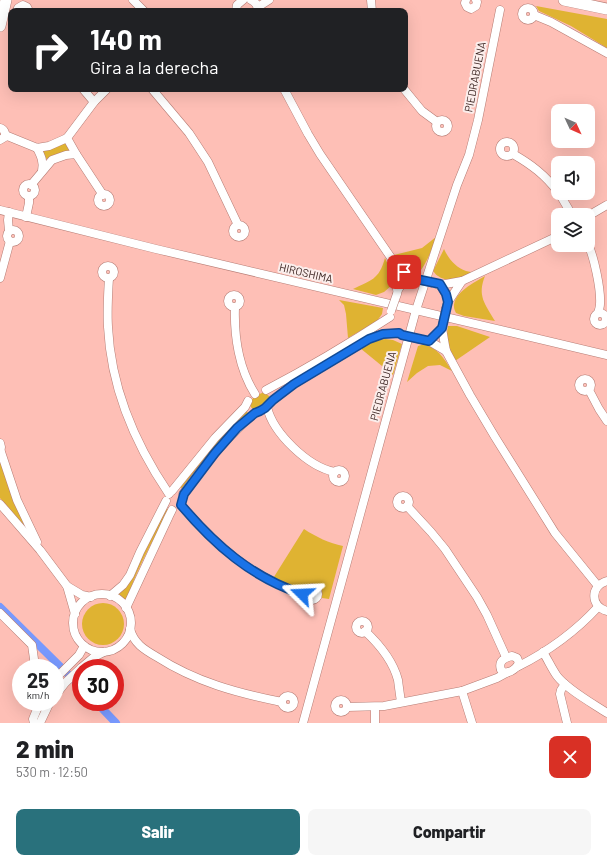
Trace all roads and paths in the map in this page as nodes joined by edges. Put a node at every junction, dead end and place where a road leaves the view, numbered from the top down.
1 (6, 0) edge
2 (133, 0) edge
3 (243, 0) edge
4 (251, 0) edge
5 (269, 0) edge
6 (466, 0) edge
7 (476, 0) edge
8 (564, 0) edge
9 (19, 8) edge
10 (28, 8) edge
11 (141, 8) edge
12 (236, 8) edge
13 (258, 8) edge
14 (259, 8) edge
15 (607, 9) edge
16 (500, 10) dead end
17 (534, 15) dead end
18 (0, 26) edge
19 (607, 54) edge
20 (86, 92) edge
21 (104, 92) edge
22 (155, 92) edge
23 (286, 92) edge
24 (406, 92) edge
25 (94, 102) junction
26 (437, 122) dead end
27 (0, 128) edge
28 (3, 138) edge
29 (67, 138) junction
30 (37, 148) junction
31 (76, 154) junction
32 (513, 154) dead end
33 (42, 171) junction
34 (551, 183) edge
35 (103, 195) dead end
36 (607, 205) edge
37 (0, 210) edge
38 (9, 212) junction
39 (595, 212) edge
40 (26, 217) junction
41 (238, 225) dead end
42 (551, 239) edge
43 (591, 252) edge
44 (394, 262) junction
45 (0, 278) edge
46 (109, 278) dead end
47 (415, 279) junction
48 (462, 280) junction
49 (437, 284) junction
50 (397, 292) junction
51 (447, 305) junction
52 (235, 307) dead end
53 (416, 310) junction
54 (598, 313) dead end
55 (390, 314) junction
56 (443, 326) junction
57 (400, 334) junction
58 (429, 341) junction
59 (446, 351) junction
60 (607, 355) edge
61 (266, 390) junction
62 (589, 390) dead end
63 (255, 394) junction
64 (273, 400) junction
65 (248, 401) junction
66 (267, 407) junction
67 (255, 413) junction
68 (607, 421) edge
69 (0, 450) edge
70 (334, 472) dead end
71 (184, 494) junction
72 (169, 495) junction
73 (0, 504) edge
74 (181, 505) junction
75 (407, 506) dead end
76 (172, 510) junction
77 (40, 550) junction
78 (607, 582) edge
79 (67, 586) junction
80 (598, 586) junction
81 (110, 596) junction
82 (307, 596) dead end
83 (91, 597) junction
84 (598, 607) junction
85 (126, 608) junction
86 (607, 611) edge
87 (0, 613) edge
88 (75, 614) junction
89 (130, 630) junction
90 (366, 631) dead end
91 (122, 644) junction
92 (138, 645) junction
93 (84, 646) junction
94 (104, 652) junction
95 (543, 652) junction
96 (509, 656) junction
97 (34, 659) edge
98 (92, 659) edge
99 (500, 665) junction
100 (517, 668) junction
101 (64, 669) edge
102 (508, 672) junction
103 (72, 677) edge
104 (486, 682) junction
105 (64, 684) edge
106 (565, 684) junction
107 (462, 691) junction
108 (282, 702) dead end
109 (401, 702) junction
110 (347, 707) dead end
111 (375, 707) junction
112 (36, 711) edge
113 (46, 711) edge
114 (607, 713) edge
115 (34, 723) edge
116 (40, 723) edge
117 (303, 723) edge
118 (375, 723) edge
119 (472, 723) edge
120 (567, 723) edge

1 - 18 street
2 - 11 street
3 - 12 street
4 - 13 street
5 - 14 street
6 - 7 street
8 - 15 street
9 - 10 street
16 - 53 street, PIEDRABUENA
17 - 19 street
20 - 25 street
21 - 25 street
22 - 41 street
23 - 44 street
24 - 26 street
25 - 29 street
27 - 28 street
28 - 30 street
29 - 30 street
29 - 31 street
30 - 33 street
31 - 33 street
31 - 35 street
32 - 34 street
33 - 40 street
36 - 39 street
37 - 38 street, HIROSHIMA
38 - 40 street, HIROSHIMA
38 - 45 street
40 - 53 street, HIROSHIMA
42 - 48 street
43 - 54 street
44 - 47 street
44 - 50 street
46 - 72 street
47 - 49 street, bridge
47 - 50 street
48 - 49 street
48 - 51 street
49 - 51 street
50 - 55 street, bridge
51 - 56 street, bridge
52 - 63 street
53 - 60 street, HIROSHIMA
53 - 117 street, PIEDRABUENA
55 - 57 street
55 - 61 street
56 - 58 street
56 - 59 street
57 - 58 street, bridge
57 - 64 street
58 - 59 street
59 - 80 street
61 - 63 street
61 - 64 street
62 - 68 street
63 - 65 street
64 - 66 street
65 - 67 street
65 - 72 street
66 - 67 street
66 - 70 street
67 - 71 street
69 - 77 street
71 - 72 street
71 - 74 street
72 - 76 street
72 - 81 street
73 - 77 street
74 - 76 street
74 - 82 street
75 - 96 street
76 - 85 street
77 - 79 street
78 - 80 street
79 - 83 street
79 - 88 street
80 - 84 street
81 - 83 street
81 - 85 street
83 - 88 street
84 - 86 street
84 - 95 street
85 - 89 street
87 - 97 street
88 - 93 street
89 - 91 street
89 - 92 street
90 - 109 street
91 - 92 street
91 - 94 street
92 - 108 street
93 - 94 street
93 - 101 street
94 - 98 street
95 - 96 street
95 - 100 street
95 - 106 street
96 - 99 street
96 - 100 street
99 - 102 street
99 - 104 street
100 - 102 street
102 - 104 street
103 - 105 street
104 - 107 street
106 - 114 street
106 - 120 street
107 - 109 street
107 - 119 street
109 - 111 street
110 - 111 street
111 - 118 street
112 - 115 street
113 - 116 street

